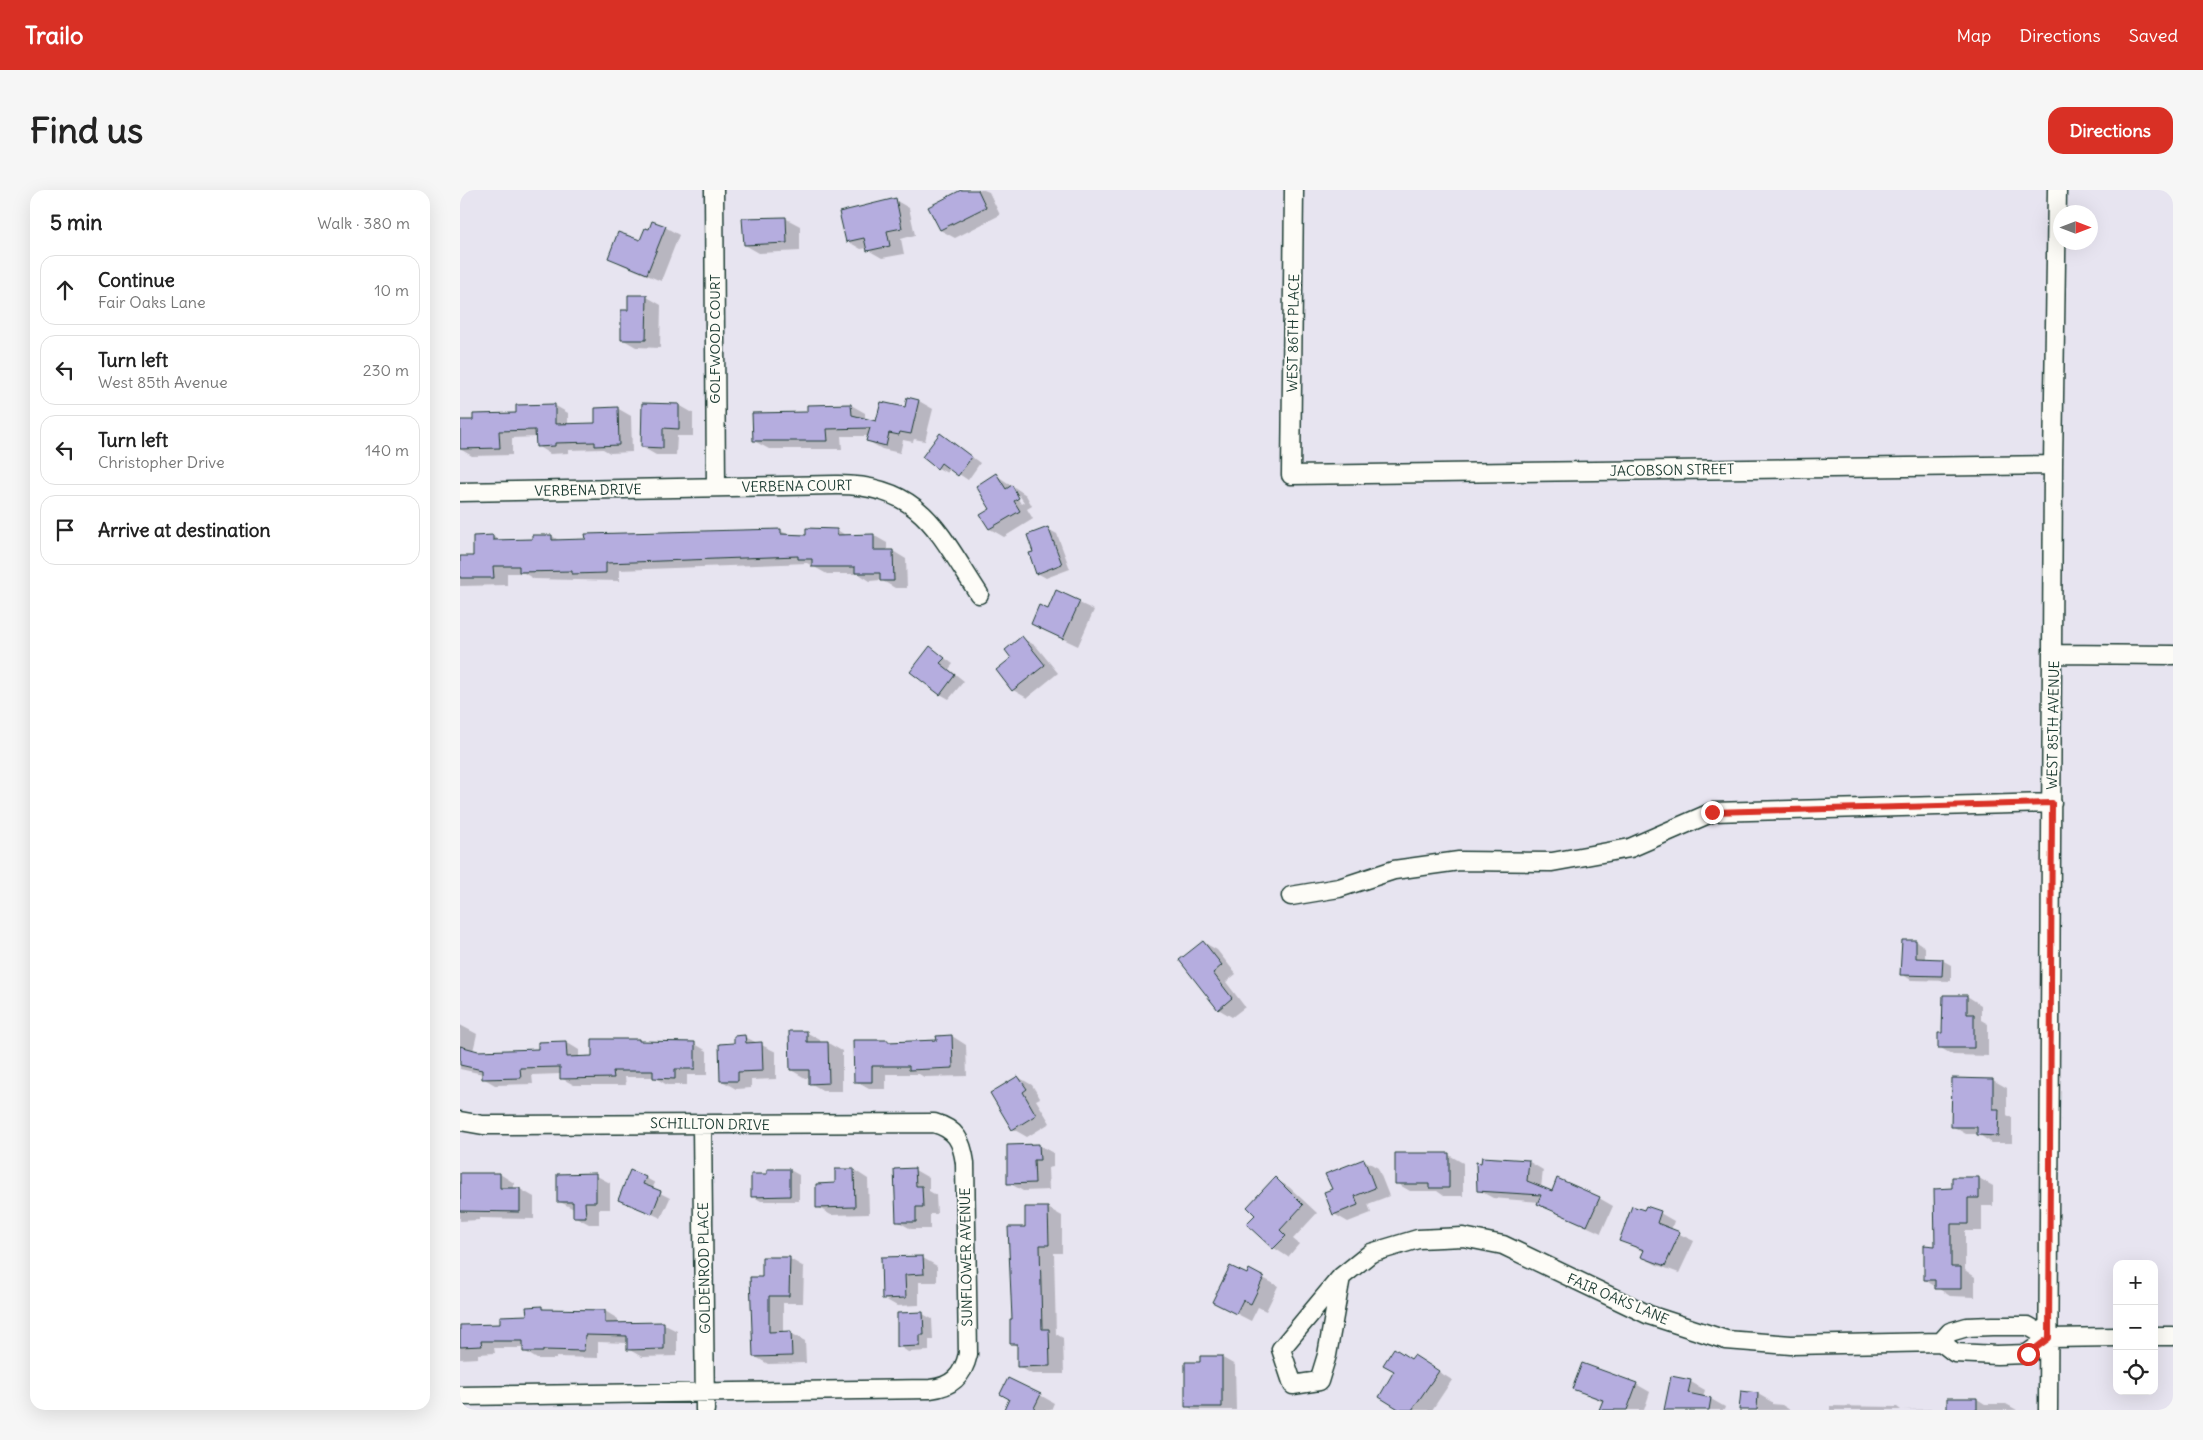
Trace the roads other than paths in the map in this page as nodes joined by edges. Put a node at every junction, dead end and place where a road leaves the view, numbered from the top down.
1 (714, 190) edge
2 (1294, 190) edge
3 (2057, 190) edge
4 (2053, 465) junction
5 (1291, 475) joint
6 (716, 488) junction
7 (460, 492) edge
8 (979, 594) dead end
9 (2054, 654) junction
10 (2173, 655) edge
11 (2052, 803) junction
12 (1291, 896) dead end
13 (460, 1120) edge
14 (702, 1125) junction
15 (956, 1136) joint
16 (1341, 1277) junction
17 (2158, 1336) edge
18 (2173, 1336) edge
19 (2113, 1337) edge
20 (2049, 1338) junction
21 (1941, 1342) junction
22 (460, 1396) edge
23 (705, 1401) edge
24 (2048, 1410) edge

1 - 6 street, GOLFWOOD COURT
2 - 5 street, WEST 86TH PLACE
3 - 4 street, WEST 85TH AVENUE
4 - 5 street, JACOBSON STREET
4 - 9 street, WEST 85TH AVENUE
6 - 7 street, VERBENA DRIVE
6 - 8 street, VERBENA COURT
9 - 10 street
9 - 11 street, WEST 85TH AVENUE
11 - 12 street
11 - 20 street, WEST 85TH AVENUE
13 - 14 street, SCHILLTON DRIVE
14 - 15 street, SCHILLTON DRIVE
14 - 23 street, GOLDENROD PLACE
15 - 23 street, SUNFLOWER AVENUE
16 - 16 street, FAIR OAKS LANE
16 - 21 street, FAIR OAKS LANE
17 - 18 street
19 - 20 street
20 - 21 street
20 - 21 street
20 - 24 street, WEST 85TH AVENUE
22 - 23 street

